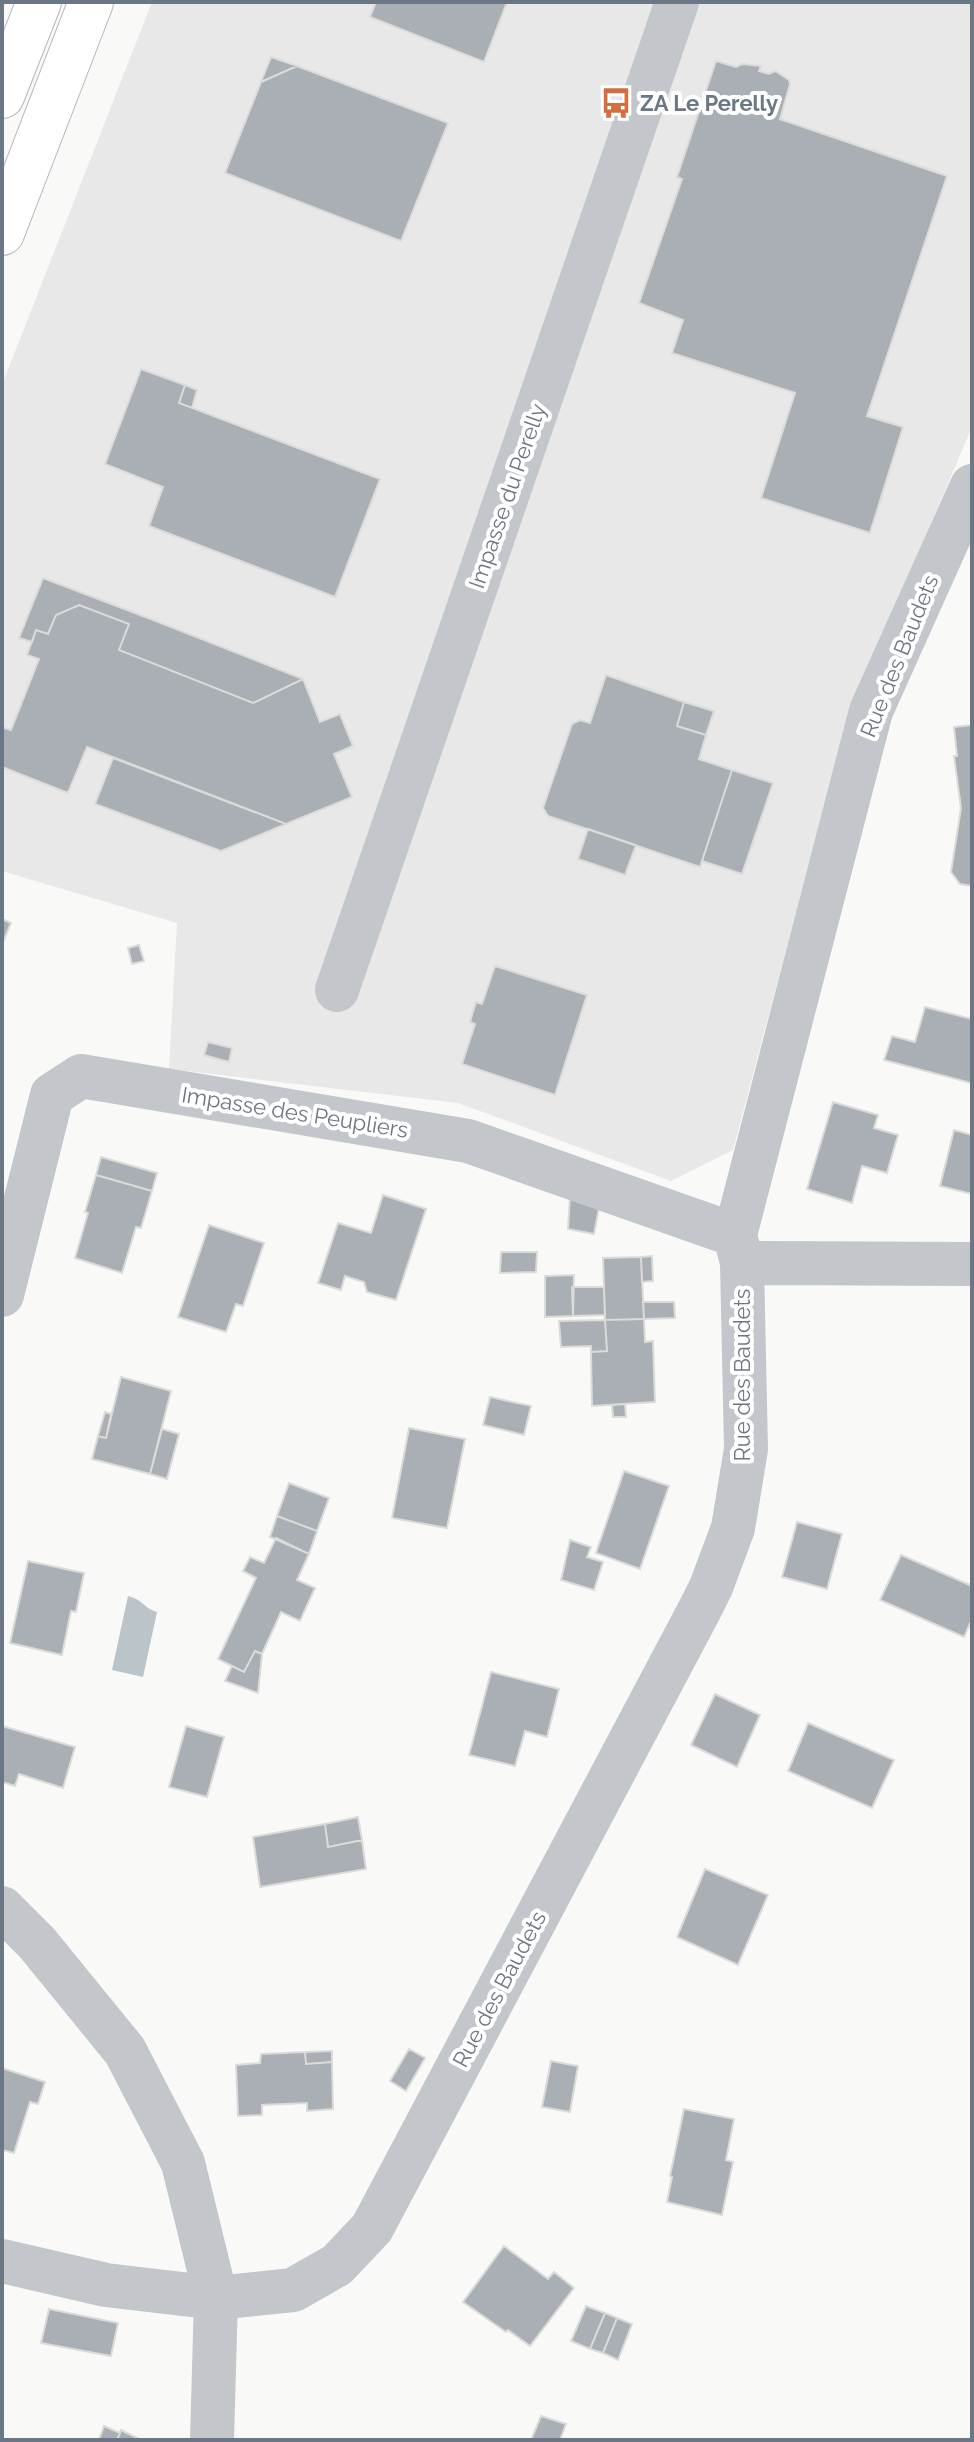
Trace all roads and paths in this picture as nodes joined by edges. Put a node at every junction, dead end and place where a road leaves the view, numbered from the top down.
1 (39, 2) edge
2 (91, 2) edge
3 (677, 2) edge
4 (2, 96) edge
5 (2, 233) edge
6 (972, 486) edge
7 (337, 990) dead end
8 (738, 1249) junction
9 (972, 1264) edge
10 (2, 1295) edge
11 (2, 1908) edge
12 (2, 2261) edge
13 (216, 2298) junction
14 (212, 2440) edge

1 - 4 main road
2 - 5 main road
3 - 7 street, Impasse du Perelly
6 - 8 street, Rue des Baudets
8 - 9 street, Impasse des Peupliers
8 - 10 street, Impasse des Peupliers
8 - 13 street, Rue des Baudets
11 - 13 street
12 - 13 street, Rue des Baudets
13 - 14 street

